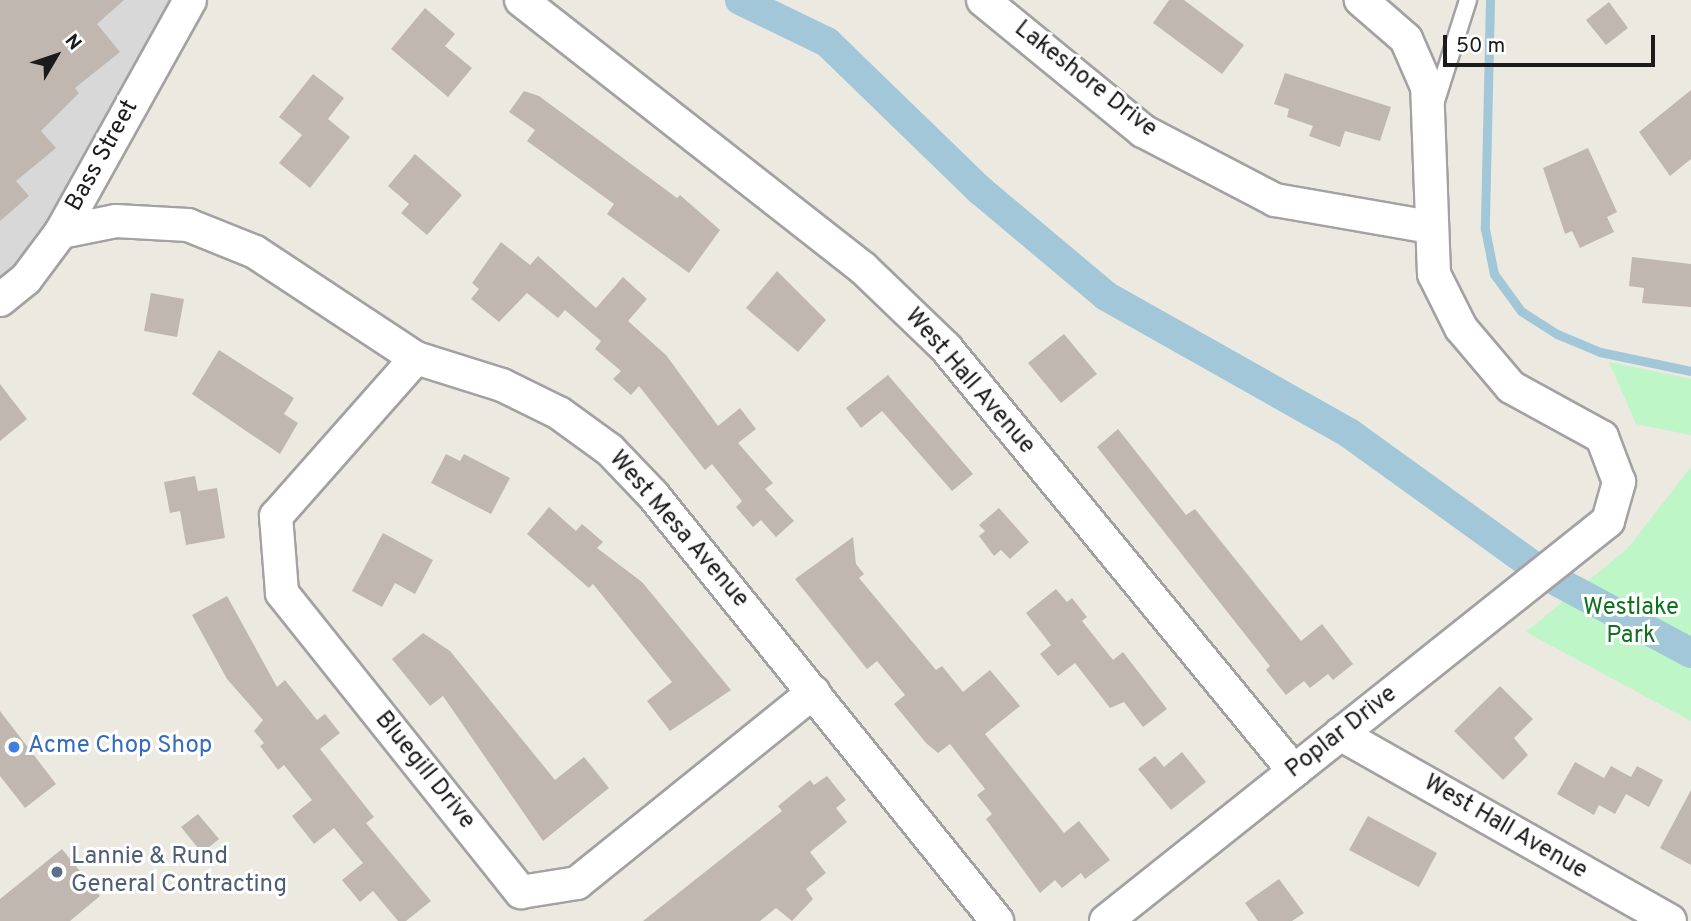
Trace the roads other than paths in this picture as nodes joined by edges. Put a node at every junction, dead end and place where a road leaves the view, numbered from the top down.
1 (190, 0) edge
2 (521, 0) edge
3 (983, 0) edge
4 (1361, 0) edge
5 (1468, 0) edge
6 (1430, 129) junction
7 (1429, 228) junction
8 (61, 232) junction
9 (0, 300) edge
10 (416, 358) junction
11 (814, 692) junction
12 (1340, 734) junction
13 (1294, 771) junction
14 (1618, 908) edge
15 (997, 921) edge
16 (1106, 921) edge
17 (1670, 921) edge

1 - 8 street, Bass Street
2 - 13 street, West Hall Avenue
3 - 7 street, Lakeshore Drive
4 - 6 street, Poplar Drive
5 - 6 lane
6 - 7 street, Poplar Drive
7 - 12 street, Poplar Drive
8 - 9 street, Bass Street
8 - 10 street, West Mesa Avenue
10 - 11 street, West Mesa Avenue
10 - 11 street, Bluegill Drive
11 - 15 street, West Mesa Avenue
12 - 13 street, Poplar Drive
12 - 14 street, West Hall Avenue
13 - 16 street, Poplar Drive
14 - 17 street, West Hall Avenue

